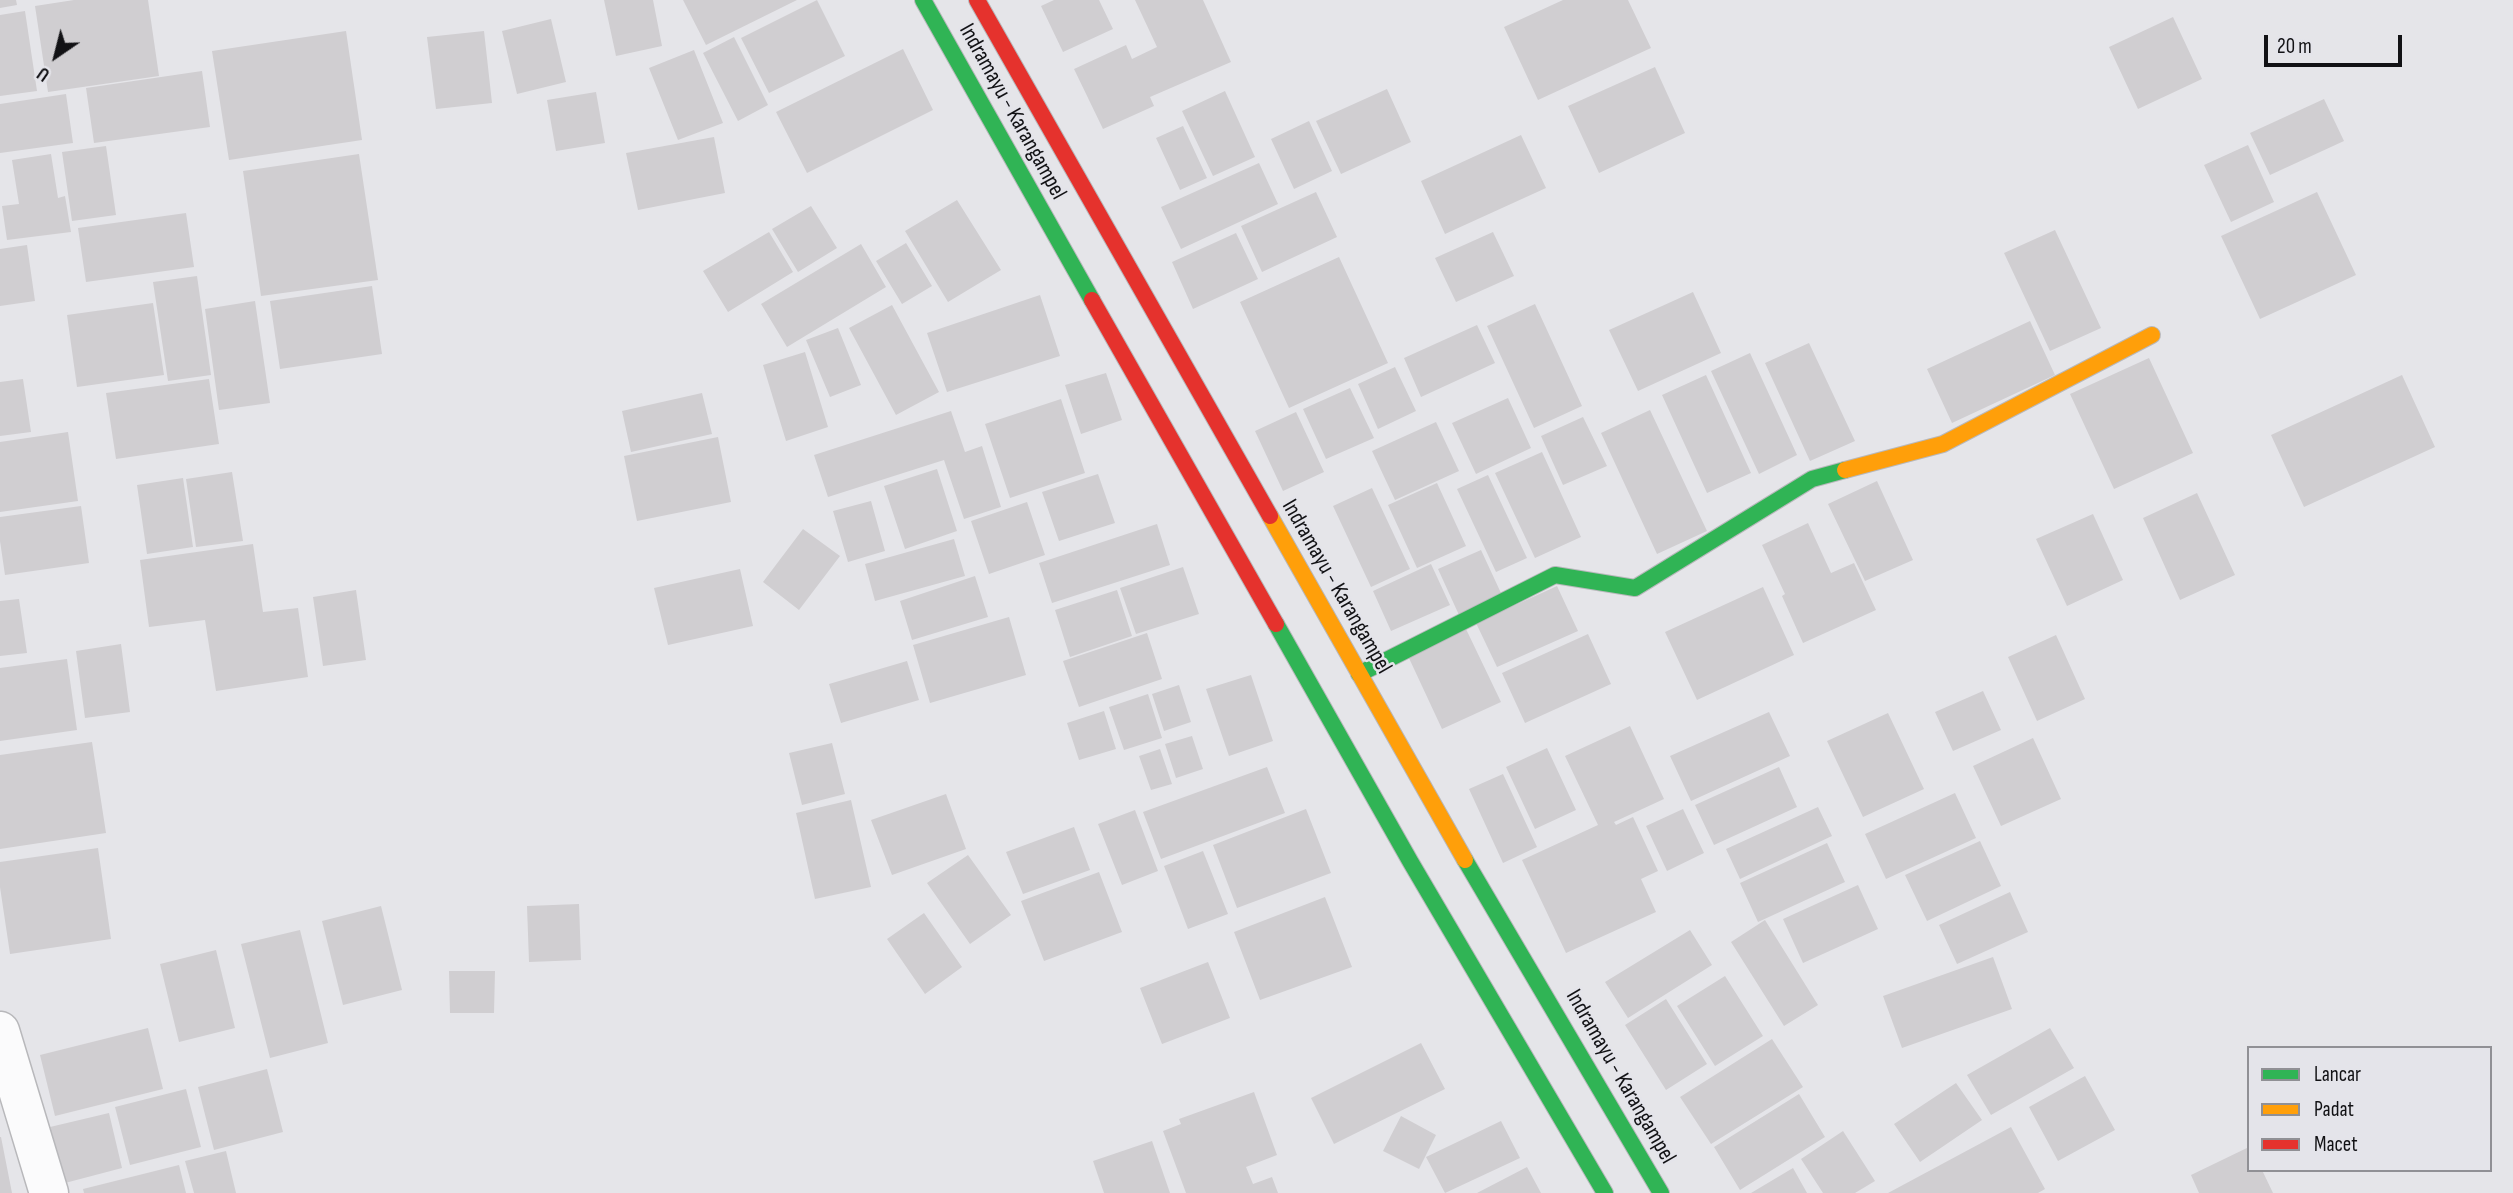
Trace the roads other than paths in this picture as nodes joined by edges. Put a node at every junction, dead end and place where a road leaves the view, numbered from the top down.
1 (922, 0) edge
2 (977, 0) edge
3 (2152, 335) dead end
4 (1359, 674) junction
5 (0, 1031) edge
6 (49, 1193) edge
7 (1605, 1193) edge
8 (1661, 1193) edge

1 - 7 main road, Indramayu - Karangampel
2 - 4 main road, Indramayu - Karangampel
3 - 4 main road
4 - 8 main road, Indramayu - Karangampel
5 - 6 street

